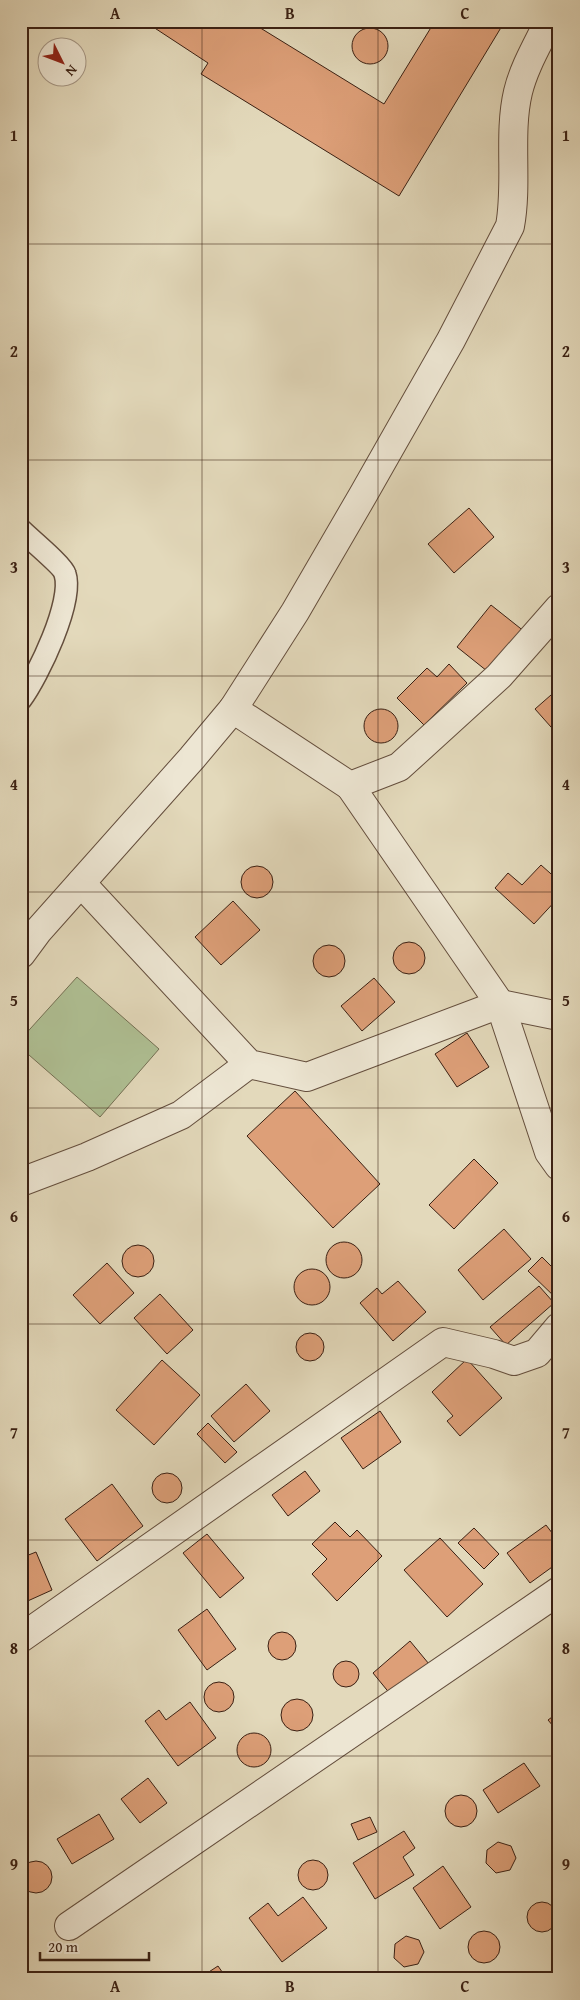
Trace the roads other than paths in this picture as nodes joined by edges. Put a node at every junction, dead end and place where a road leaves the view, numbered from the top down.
1 (549, 21) edge
2 (21, 530) edge
3 (559, 608) edge
4 (21, 699) edge
5 (232, 708) junction
6 (350, 786) junction
7 (81, 883) junction
8 (21, 954) edge
9 (500, 1004) junction
10 (559, 1016) edge
11 (249, 1064) junction
12 (559, 1166) edge
13 (21, 1182) edge
14 (559, 1327) edge
15 (559, 1591) edge
16 (21, 1638) edge
17 (69, 1926) dead end

1 - 5 street
2 - 4 lane
3 - 6 street
5 - 6 street
5 - 7 street
6 - 9 street
7 - 8 street
7 - 11 street
9 - 10 street
9 - 11 street
9 - 12 street
11 - 13 street
14 - 16 street
15 - 17 street

